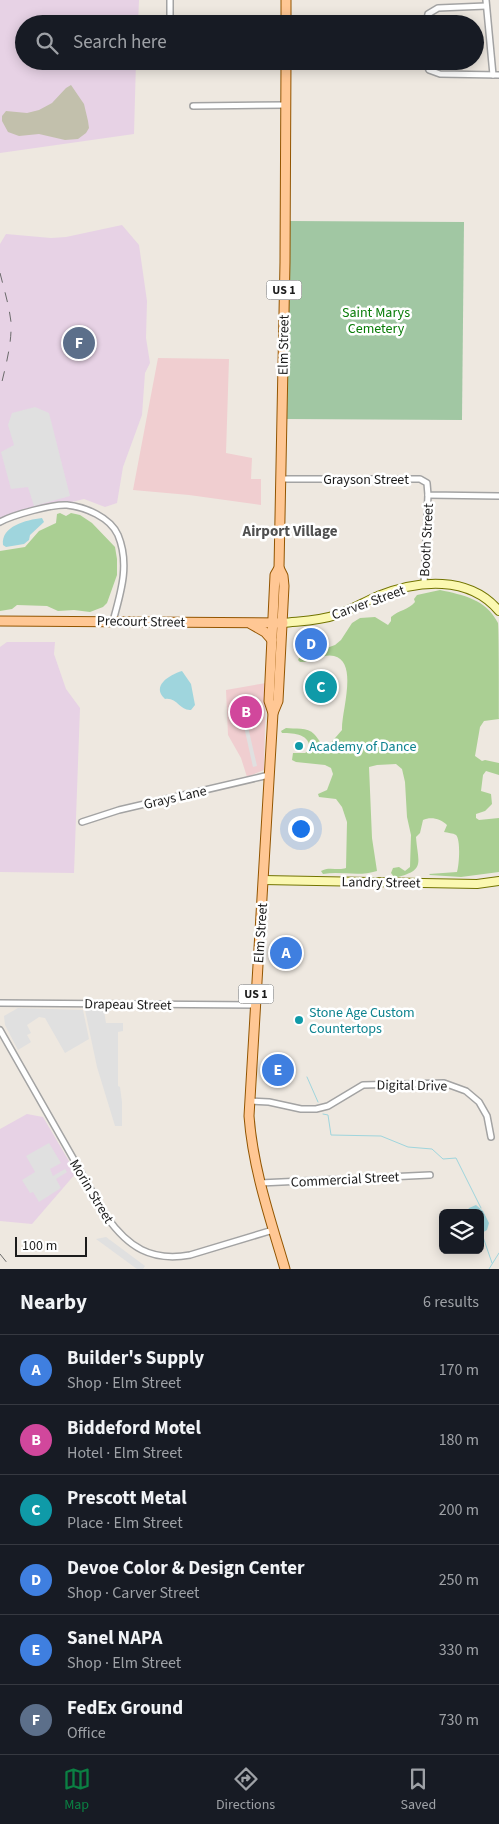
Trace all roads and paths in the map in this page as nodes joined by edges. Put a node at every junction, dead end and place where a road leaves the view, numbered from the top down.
1 (170, 0) edge
2 (286, 0) edge
3 (486, 3) edge
4 (170, 15) edge
5 (286, 15) edge
6 (428, 15) edge
7 (286, 70) edge
8 (429, 70) edge
9 (492, 75) junction
10 (499, 75) edge
11 (286, 105) junction
12 (193, 106) dead end
13 (281, 478) junction
14 (428, 495) junction
15 (499, 496) edge
16 (0, 522) edge
17 (424, 585) junction
18 (499, 611) edge
19 (0, 620) edge
20 (113, 621) junction
21 (247, 622) junction
22 (278, 622) junction
23 (272, 640) junction
24 (273, 712) junction
25 (269, 775) junction
26 (82, 822) dead end
27 (263, 880) junction
28 (499, 881) edge
29 (0, 1003) edge
30 (255, 1005) junction
31 (0, 1030) edge
32 (250, 1100) junction
33 (491, 1136) dead end
34 (430, 1175) dead end
35 (259, 1183) junction
36 (273, 1230) junction
37 (285, 1269) edge

1 - 4 street
2 - 5 main road
3 - 6 street
3 - 9 street
7 - 11 main road, Elm Street / US 1
8 - 9 street
9 - 10 street
11 - 12 street
11 - 13 main road, Elm Street / US 1
13 - 14 street, Grayson Street
13 - 22 main road, Elm Street / US 1
14 - 15 street, Grayson Street
14 - 17 street, Booth Street
16 - 20 street
17 - 18 street
17 - 22 street, Carver Street
19 - 20 main road, Precourt Street
20 - 21 main road, Precourt Street
21 - 22 main road, Precourt Street
21 - 23 main road
22 - 23 main road, Elm Street / US 1
22 - 24 main road, Elm Street / US 1
23 - 24 main road, Elm Street / US 1
24 - 25 main road, Elm Street / US 1
25 - 26 street, Grays Lane
25 - 27 main road, Elm Street / US 1
27 - 28 street, Landry Street
27 - 30 main road, Elm Street / US 1
29 - 30 street, Drapeau Street
30 - 32 main road, Elm Street / US 1
31 - 36 street, Morin Street
32 - 33 street, Digital Drive
32 - 35 main road, Elm Street / US 1
34 - 35 street, Commercial Street
35 - 36 main road, Elm Street / US 1
36 - 37 main road, Elm Street / US 1

